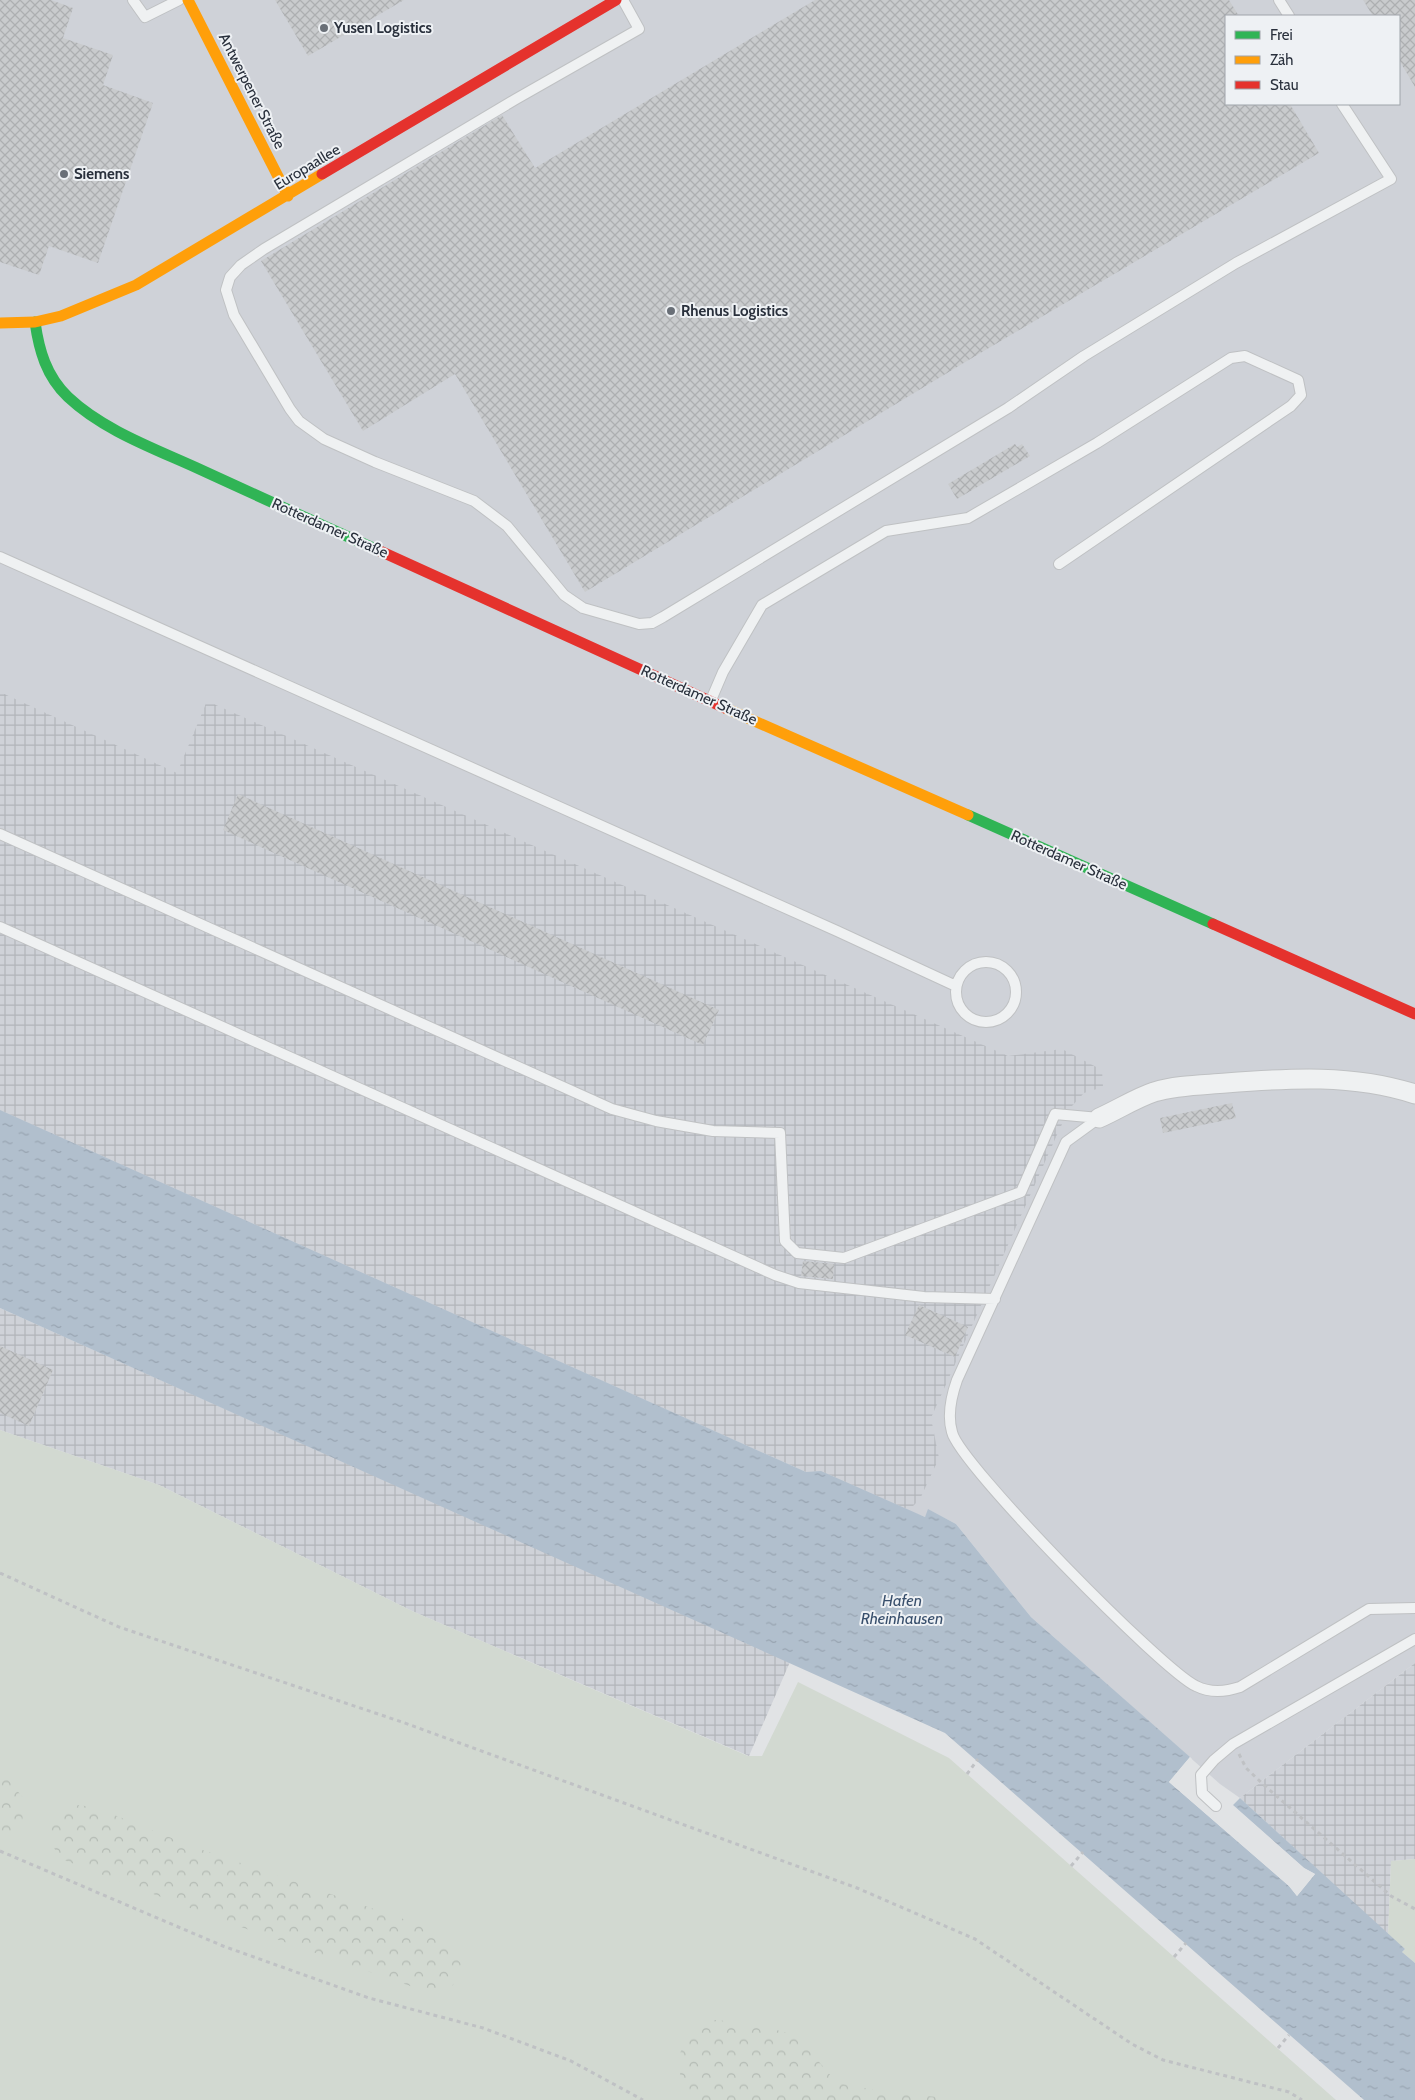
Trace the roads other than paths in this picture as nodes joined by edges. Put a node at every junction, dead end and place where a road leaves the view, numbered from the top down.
1 (133, 0) edge
2 (179, 0) edge
3 (188, 0) edge
4 (616, 0) edge
5 (623, 0) edge
6 (1279, 0) edge
7 (1287, 15) edge
8 (1343, 105) edge
9 (288, 196) junction
10 (0, 322) edge
11 (35, 322) junction
12 (0, 557) edge
13 (1059, 564) dead end
14 (710, 701) junction
15 (0, 834) edge
16 (0, 927) edge
17 (956, 986) junction
18 (1415, 1014) edge
19 (1415, 1094) edge
20 (1099, 1118) junction
21 (994, 1299) junction
22 (1415, 1608) edge
23 (1415, 1639) edge
24 (1216, 1806) dead end

1 - 2 lane
3 - 9 street, Antwerpener Straße
4 - 9 street, Europaallee
5 - 8 lane
6 - 7 lane
9 - 11 street, Europaallee
10 - 11 street, Europaallee
11 - 14 street, Rotterdamer Straße
12 - 17 lane
13 - 14 lane
14 - 18 street, Rotterdamer Straße
15 - 20 lane
16 - 21 lane
17 - 17 lane
19 - 20 street
20 - 21 lane
21 - 22 lane
23 - 24 lane

